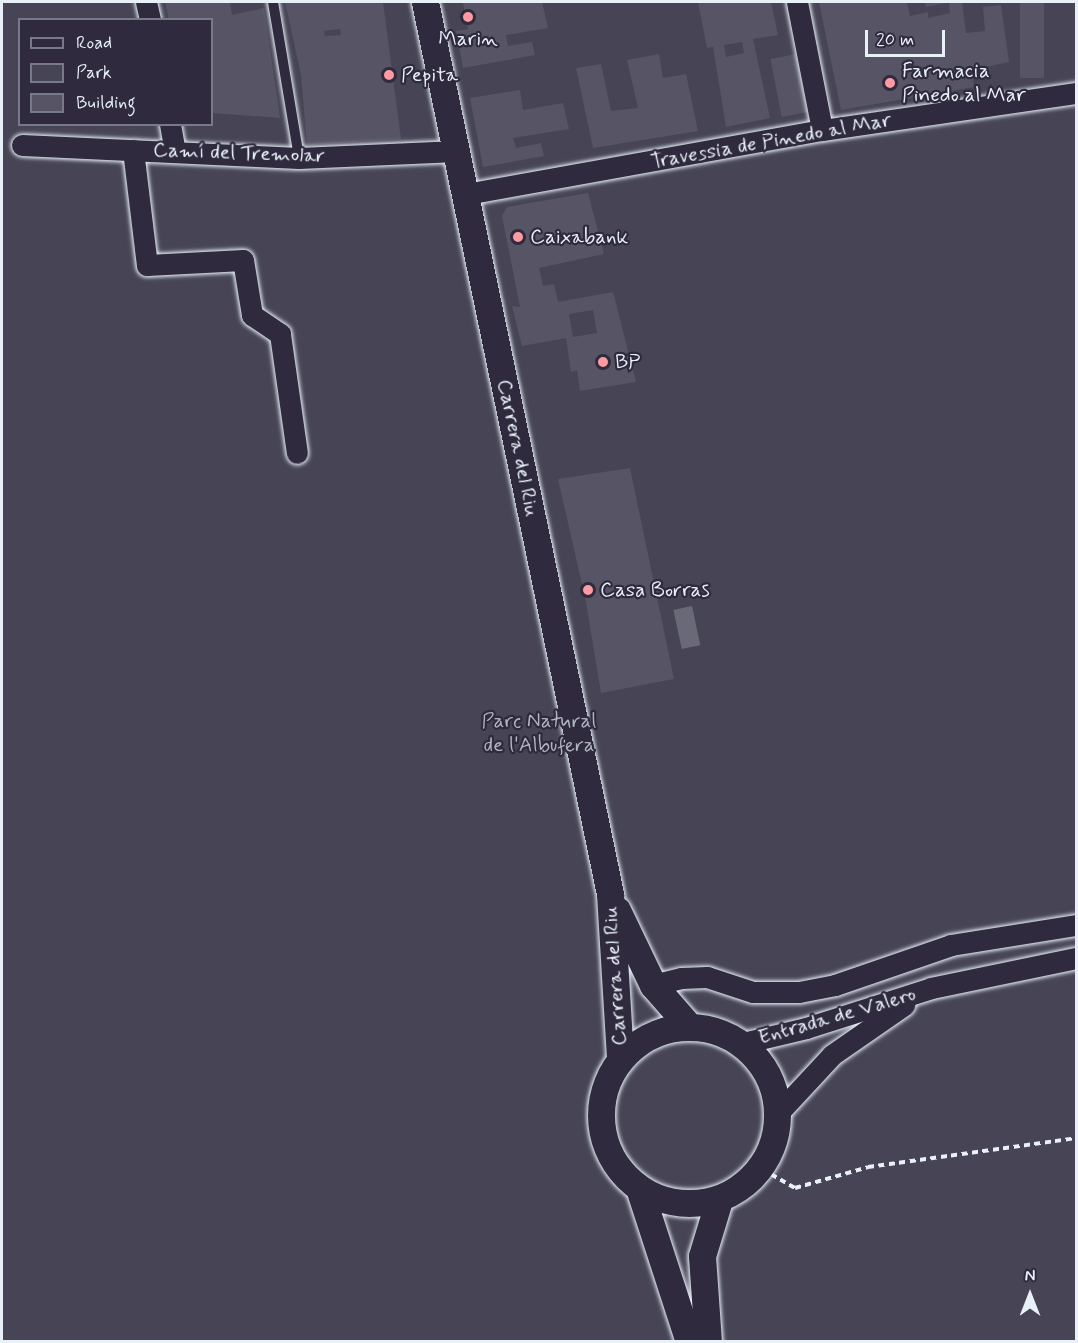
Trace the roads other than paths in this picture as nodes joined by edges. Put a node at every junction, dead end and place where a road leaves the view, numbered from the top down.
1 (146, 2) edge
2 (273, 2) edge
3 (425, 2) edge
4 (797, 2) edge
5 (150, 18) edge
6 (1077, 93) edge
7 (170, 126) edge
8 (822, 130) junction
9 (22, 145) dead end
10 (133, 150) junction
11 (457, 151) junction
12 (175, 152) junction
13 (299, 158) junction
14 (466, 194) junction
15 (297, 453) dead end
16 (610, 894) junction
17 (1077, 925) edge
18 (1077, 958) edge
19 (653, 985) junction
20 (930, 988) junction
21 (688, 1025) junction
22 (743, 1043) junction
23 (620, 1057) junction
24 (780, 1111) junction
25 (640, 1191) junction
26 (719, 1200) junction
27 (689, 1341) edge
28 (708, 1341) edge

1 - 5 street
2 - 13 lane
3 - 11 street, Carrera del Riu
4 - 8 street
6 - 8 street, Travessia de Pinedo al Mar
7 - 12 street
8 - 14 street, Travessia de Pinedo al Mar
9 - 10 street, Camí del Tremolar
10 - 12 street, Camí del Tremolar
10 - 15 street
11 - 13 street, Camí del Tremolar
11 - 14 street, Carrera del Riu
12 - 13 street, Camí del Tremolar
14 - 16 street, Carrera del Riu
16 - 19 street, Carrera del Riu
16 - 23 street, Carrera del Riu
17 - 19 street
18 - 20 street, Entrada de Valero
19 - 21 street, Carrera del Riu
20 - 22 street, Entrada de Valero
20 - 24 street, Entrada de Valero
21 - 22 street
21 - 23 street
22 - 24 street
23 - 25 street
24 - 26 street
25 - 26 street
25 - 27 street
26 - 28 street

